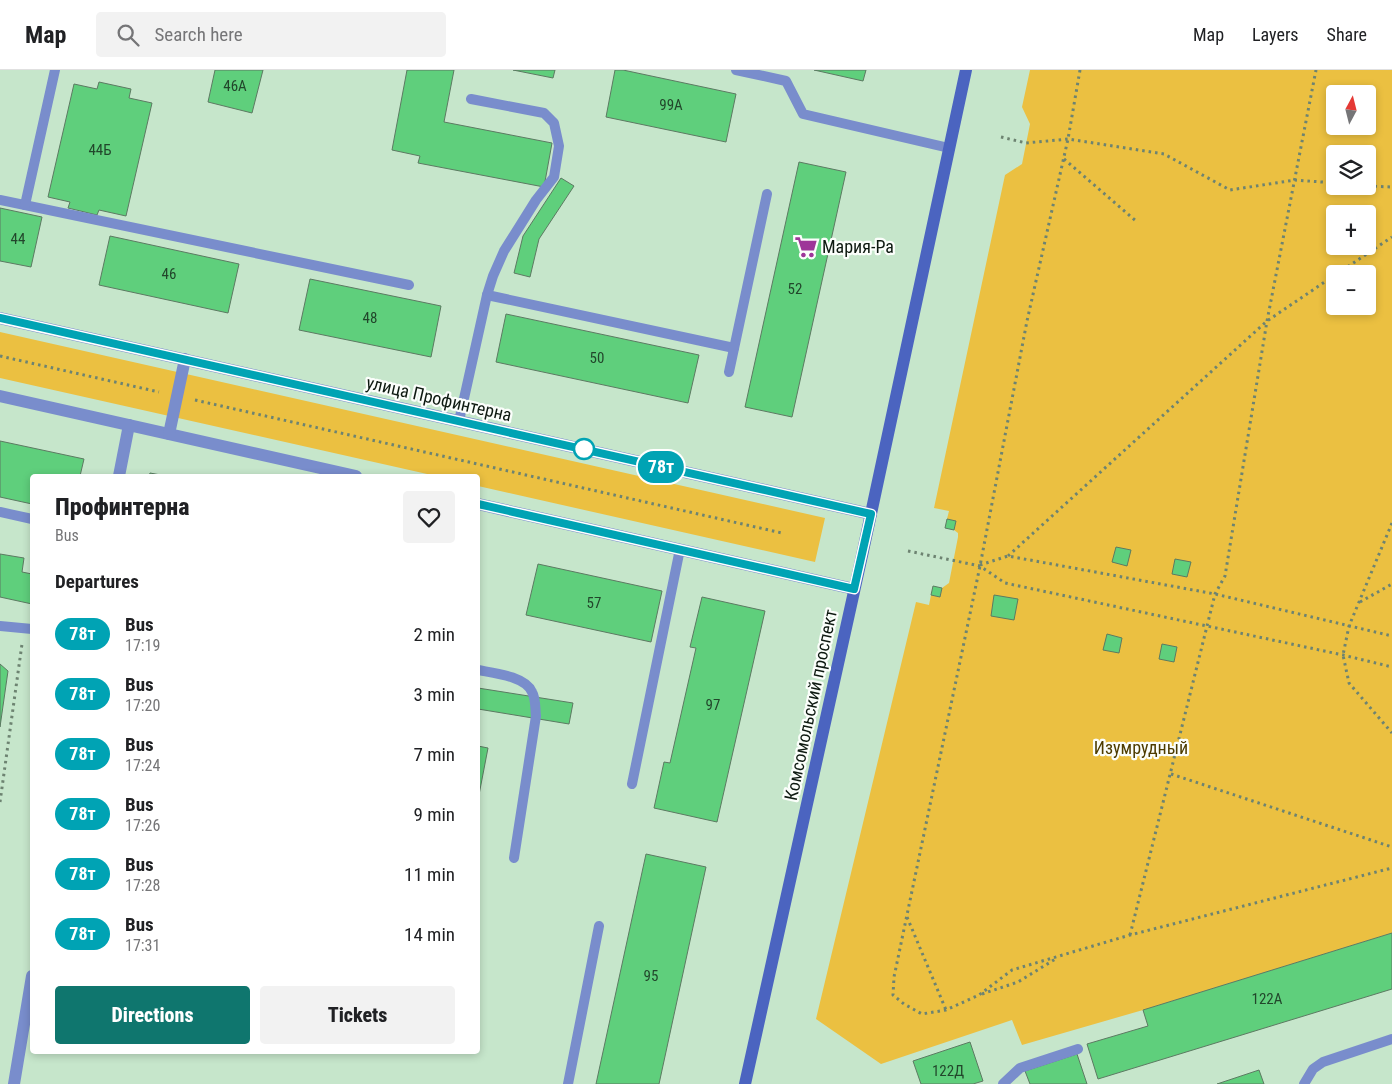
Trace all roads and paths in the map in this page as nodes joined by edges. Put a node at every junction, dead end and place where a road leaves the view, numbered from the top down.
1 (55, 70) edge
2 (736, 70) edge
3 (788, 70) edge
4 (966, 70) edge
5 (1080, 70) edge
6 (1316, 70) edge
7 (786, 81) junction
8 (471, 99) dead end
9 (1000, 137) dead end
10 (1068, 139) junction
11 (949, 148) junction
12 (1064, 159) junction
13 (1295, 180) junction
14 (1326, 182) edge
15 (1376, 187) edge
16 (1392, 188) edge
17 (767, 194) dead end
18 (0, 200) edge
19 (25, 205) junction
20 (1136, 221) dead end
21 (1392, 237) edge
22 (1350, 265) edge
23 (1326, 281) edge
24 (409, 285) dead end
25 (487, 295) junction
26 (0, 318) edge
27 (1267, 321) junction
28 (734, 348) junction
29 (0, 356) edge
30 (185, 359) junction
31 (730, 372) dead end
32 (0, 396) edge
33 (177, 396) junction
34 (459, 421) junction
35 (129, 425) junction
36 (169, 434) junction
37 (328, 473) edge
38 (119, 474) edge
39 (480, 504) edge
40 (0, 512) edge
41 (871, 514) junction
42 (30, 520) edge
43 (1392, 523) edge
44 (782, 533) dead end
45 (680, 549) junction
46 (908, 551) dead end
47 (1008, 556) junction
48 (980, 566) junction
49 (1392, 584) edge
50 (854, 589) junction
51 (1216, 594) junction
52 (1359, 602) junction
53 (0, 626) edge
54 (1349, 626) junction
55 (1208, 627) junction
56 (30, 629) edge
57 (1392, 636) edge
58 (22, 638) dead end
59 (1343, 655) junction
60 (1392, 667) edge
61 (480, 670) edge
62 (1392, 733) edge
63 (1171, 774) junction
64 (632, 784) dead end
65 (0, 802) edge
66 (1392, 847) edge
67 (514, 858) dead end
68 (1392, 868) edge
69 (907, 917) junction
70 (599, 926) dead end
71 (1130, 935) junction
72 (1062, 955) junction
73 (30, 988) edge
74 (979, 995) junction
75 (946, 1010) junction
76 (1392, 1039) edge
77 (1078, 1049) dead end
78 (14, 1084) edge
79 (568, 1084) edge
80 (745, 1084) edge
81 (1003, 1084) edge
82 (1304, 1084) edge

1 - 19 lane
2 - 7 lane
3 - 7 lane
4 - 11 main road, Комсомольский проспект
5 - 10 path
6 - 13 path
7 - 11 lane
8 - 25 lane
9 - 10 path
10 - 12 path
10 - 13 path
11 - 41 main road, Комсомольский проспект
12 - 20 path
12 - 48 path
13 - 14 path
13 - 27 path
15 - 16 path
17 - 28 lane
18 - 19 lane
19 - 24 lane
21 - 22 path
23 - 27 path
25 - 28 lane
25 - 34 lane
26 - 30 street, улица Профинтерна
27 - 47 path
27 - 51 path
28 - 31 lane
29 - 33 path
30 - 33 street
30 - 34 street, улица Профинтерна
32 - 35 street
33 - 36 street
33 - 44 path
34 - 41 street, улица Профинтерна
35 - 36 street
35 - 38 street
36 - 37 street
39 - 45 street
40 - 42 lane
41 - 50 main road, Комсомольский проспект
43 - 52 path
45 - 50 street
45 - 64 lane
46 - 48 path
47 - 48 path
47 - 51 path
48 - 55 path
48 - 69 path
49 - 52 path
50 - 80 main road, Комсомольский проспект
51 - 54 path
51 - 55 path
52 - 54 path
53 - 56 lane
54 - 57 path
54 - 59 path
55 - 59 path
55 - 63 path
58 - 65 path
59 - 60 path
59 - 62 path
61 - 67 lane
63 - 66 path
63 - 71 path
68 - 71 path
69 - 75 path
69 - 75 path
70 - 79 lane
71 - 72 path
72 - 74 path
72 - 74 path
73 - 78 street
74 - 75 path
76 - 82 lane
77 - 81 lane

